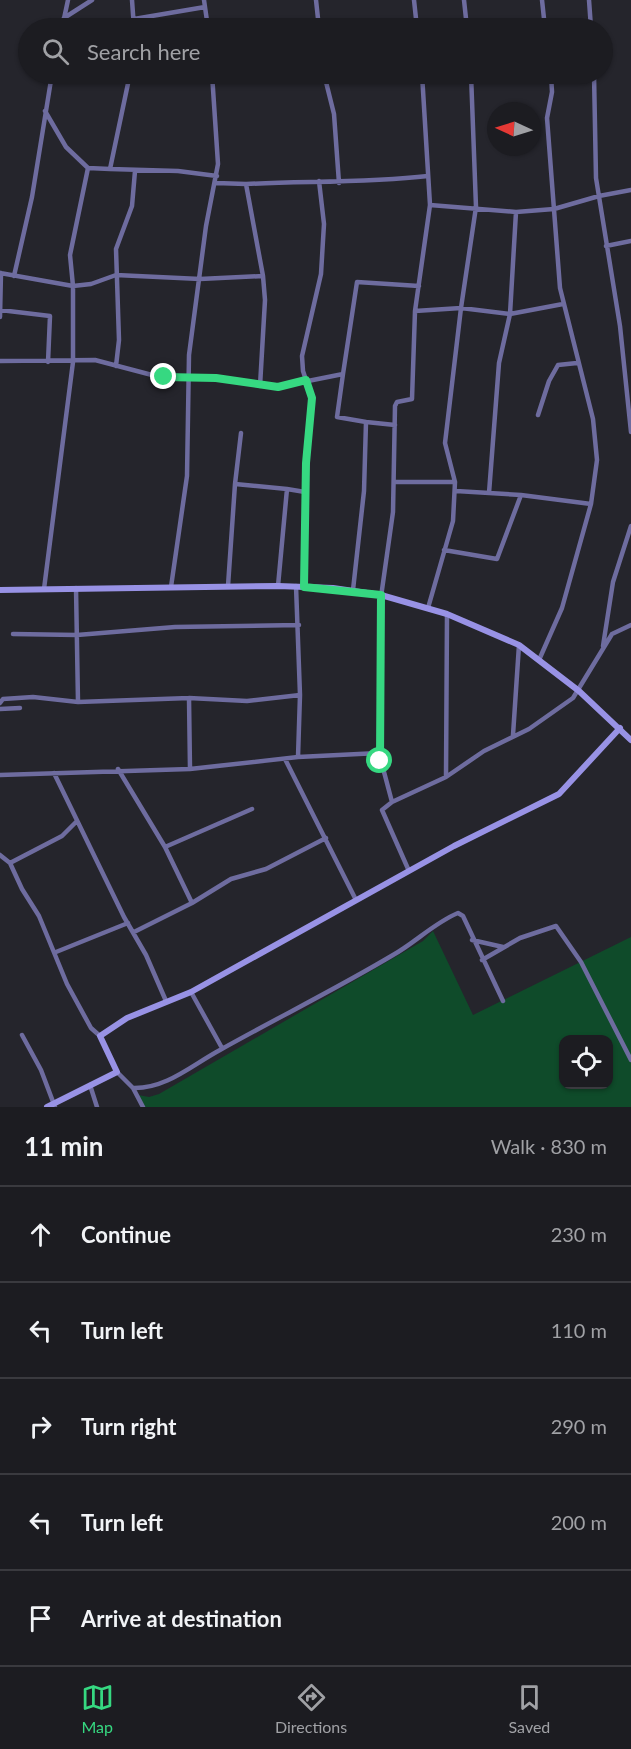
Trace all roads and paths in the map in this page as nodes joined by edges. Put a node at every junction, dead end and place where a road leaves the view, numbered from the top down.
1 (68, 0) edge
2 (92, 0) edge
3 (132, 0) edge
4 (204, 0) edge
5 (316, 0) edge
6 (414, 0) edge
7 (464, 0) edge
8 (542, 0) edge
9 (589, 0) edge
10 (205, 7) junction
11 (64, 18) joint
12 (134, 18) edge
13 (140, 18) edge
14 (207, 18) edge
15 (318, 18) edge
16 (416, 18) edge
17 (466, 18) edge
18 (544, 18) edge
19 (590, 18) edge
20 (50, 84) edge
21 (128, 84) edge
22 (213, 84) edge
23 (326, 84) edge
24 (423, 84) edge
25 (471, 84) edge
26 (552, 84) edge
27 (594, 84) edge
28 (45, 111) junction
29 (88, 168) junction
30 (110, 169) junction
31 (135, 171) junction
32 (216, 176) junction
33 (428, 176) junction
34 (319, 181) junction
35 (216, 183) junction
36 (339, 183) junction
37 (246, 184) junction
38 (631, 190) edge
39 (598, 196) junction
40 (430, 205) junction
41 (476, 207) junction
42 (554, 209) junction
43 (516, 212) junction
44 (631, 241) edge
45 (606, 246) junction
46 (0, 273) edge
47 (116, 275) junction
48 (14, 276) junction
49 (263, 276) junction
50 (200, 279) junction
51 (73, 286) junction
52 (419, 286) junction
53 (563, 304) junction
54 (461, 308) junction
55 (0, 310) edge
56 (415, 311) junction
57 (510, 314) junction
58 (0, 317) edge
59 (0, 361) edge
60 (48, 362) junction
61 (73, 362) junction
62 (577, 363) junction
63 (116, 366) junction
64 (0, 367) edge
65 (343, 374) junction
66 (189, 379) junction
67 (306, 380) junction
68 (260, 386) junction
69 (538, 415) dead end
70 (366, 422) junction
71 (395, 425) junction
72 (631, 432) edge
73 (241, 433) dead end
74 (395, 482) junction
75 (455, 482) junction
76 (235, 484) junction
77 (286, 489) junction
78 (456, 491) junction
79 (305, 492) junction
80 (489, 493) junction
81 (521, 495) junction
82 (591, 504) junction
83 (631, 526) edge
84 (444, 550) junction
85 (228, 586) junction
86 (278, 586) junction
87 (300, 586) junction
88 (171, 587) junction
89 (76, 588) junction
90 (44, 589) junction
91 (0, 590) edge
92 (353, 590) junction
93 (381, 595) junction
94 (428, 608) junction
95 (447, 614) junction
96 (299, 625) junction
97 (631, 625) edge
98 (13, 634) dead end
99 (77, 635) junction
100 (519, 645) junction
101 (603, 646) junction
102 (539, 660) junction
103 (579, 691) junction
104 (300, 695) junction
105 (189, 698) junction
106 (78, 702) junction
107 (0, 703) edge
108 (20, 708) dead end
109 (0, 709) edge
110 (620, 728) junction
111 (513, 735) junction
112 (631, 740) edge
113 (379, 753) junction
114 (298, 757) junction
115 (285, 759) junction
116 (118, 769) junction
117 (190, 769) junction
118 (54, 773) junction
119 (0, 775) edge
120 (446, 777) junction
121 (392, 802) junction
122 (252, 809) dead end
123 (76, 822) junction
124 (326, 838) junction
125 (165, 847) junction
126 (0, 855) edge
127 (10, 863) junction
128 (409, 872) junction
129 (356, 900) junction
130 (192, 903) junction
131 (128, 923) junction
132 (134, 932) junction
133 (472, 939) junction
134 (503, 947) junction
135 (56, 952) junction
136 (482, 960) junction
137 (191, 992) junction
138 (166, 1001) junction
139 (503, 1001) dead end
140 (22, 1035) dead end
141 (100, 1036) junction
142 (222, 1048) junction
143 (631, 1060) edge
144 (117, 1072) junction
145 (90, 1085) junction
146 (133, 1088) junction
147 (55, 1105) edge
148 (47, 1107) edge
149 (97, 1107) edge
150 (143, 1107) edge

1 - 11 street
2 - 11 street
3 - 12 street
4 - 10 street
5 - 15 street
6 - 16 street
7 - 17 street
8 - 18 street
9 - 19 street
10 - 13 street
10 - 14 street
20 - 28 street
21 - 30 street
22 - 32 street
23 - 36 street
24 - 33 street
25 - 41 street
26 - 42 street
27 - 39 street
28 - 29 street
28 - 48 street
29 - 30 street
29 - 51 street
30 - 31 street
31 - 32 street
31 - 47 street
32 - 35 street
33 - 36 street
33 - 40 street
34 - 36 street
34 - 37 street
34 - 67 street
35 - 37 street
35 - 50 street
37 - 49 street
38 - 39 street
39 - 42 street
39 - 45 street
40 - 41 street
40 - 52 street
41 - 43 street
41 - 54 street
42 - 43 street
42 - 53 street
43 - 57 street
44 - 45 street
45 - 72 street
46 - 48 street
46 - 55 street
47 - 50 street
47 - 51 street
47 - 63 street
48 - 51 street
49 - 50 street
49 - 68 street
50 - 66 street
51 - 61 street
52 - 56 street
52 - 65 street
53 - 57 street
53 - 62 street
54 - 56 street
54 - 57 street
54 - 75 street
55 - 58 street
55 - 60 street
56 - 71 street
57 - 80 street
59 - 60 street
59 - 64 street
60 - 61 street
61 - 63 street
61 - 90 street
62 - 69 street
62 - 82 street
63 - 66 street
65 - 67 street
65 - 70 street
66 - 68 street
66 - 88 street
67 - 68 street
67 - 79 street
70 - 71 street
70 - 92 street
71 - 74 street
73 - 76 street
74 - 75 street
74 - 93 street
75 - 78 street
76 - 77 street
76 - 85 street
77 - 79 street
77 - 86 street
78 - 80 street
78 - 84 street
79 - 87 street
80 - 81 street
81 - 82 street
81 - 84 street
82 - 102 street
83 - 101 street
84 - 94 street
85 - 86 main road
85 - 88 main road
86 - 87 main road
87 - 92 main road
87 - 96 street
88 - 89 main road
89 - 90 main road
89 - 99 street
90 - 91 main road
92 - 93 main road
93 - 94 main road
93 - 113 street
94 - 95 main road
95 - 100 main road
95 - 120 street
96 - 99 street
96 - 104 street
97 - 101 street
98 - 99 street
99 - 106 street
100 - 102 main road
100 - 111 street
101 - 103 street
102 - 103 main road
103 - 110 main road
103 - 111 street
104 - 105 street
104 - 114 street
105 - 106 street
105 - 117 street
106 - 107 street
108 - 109 street
110 - 112 main road
110 - 128 main road
111 - 120 street
113 - 114 street
113 - 121 street
114 - 115 street
115 - 117 street
115 - 124 street
116 - 117 street
116 - 118 street
116 - 125 street
118 - 119 street
118 - 123 street
120 - 121 street
121 - 128 street
122 - 125 street
123 - 127 street
123 - 131 street
124 - 129 street
124 - 130 street
125 - 130 street
126 - 127 street
127 - 135 street
128 - 129 main road
129 - 137 main road
130 - 132 street
131 - 132 street
131 - 135 street
132 - 138 street
133 - 134 street
133 - 136 street
133 - 142 street
134 - 136 street
134 - 143 street
135 - 141 street
136 - 139 street
137 - 138 main road
137 - 142 street
138 - 141 main road
140 - 147 street
141 - 144 main road
142 - 146 street
144 - 145 main road
144 - 146 street
145 - 147 main road
145 - 149 street
146 - 150 street
147 - 148 main road

